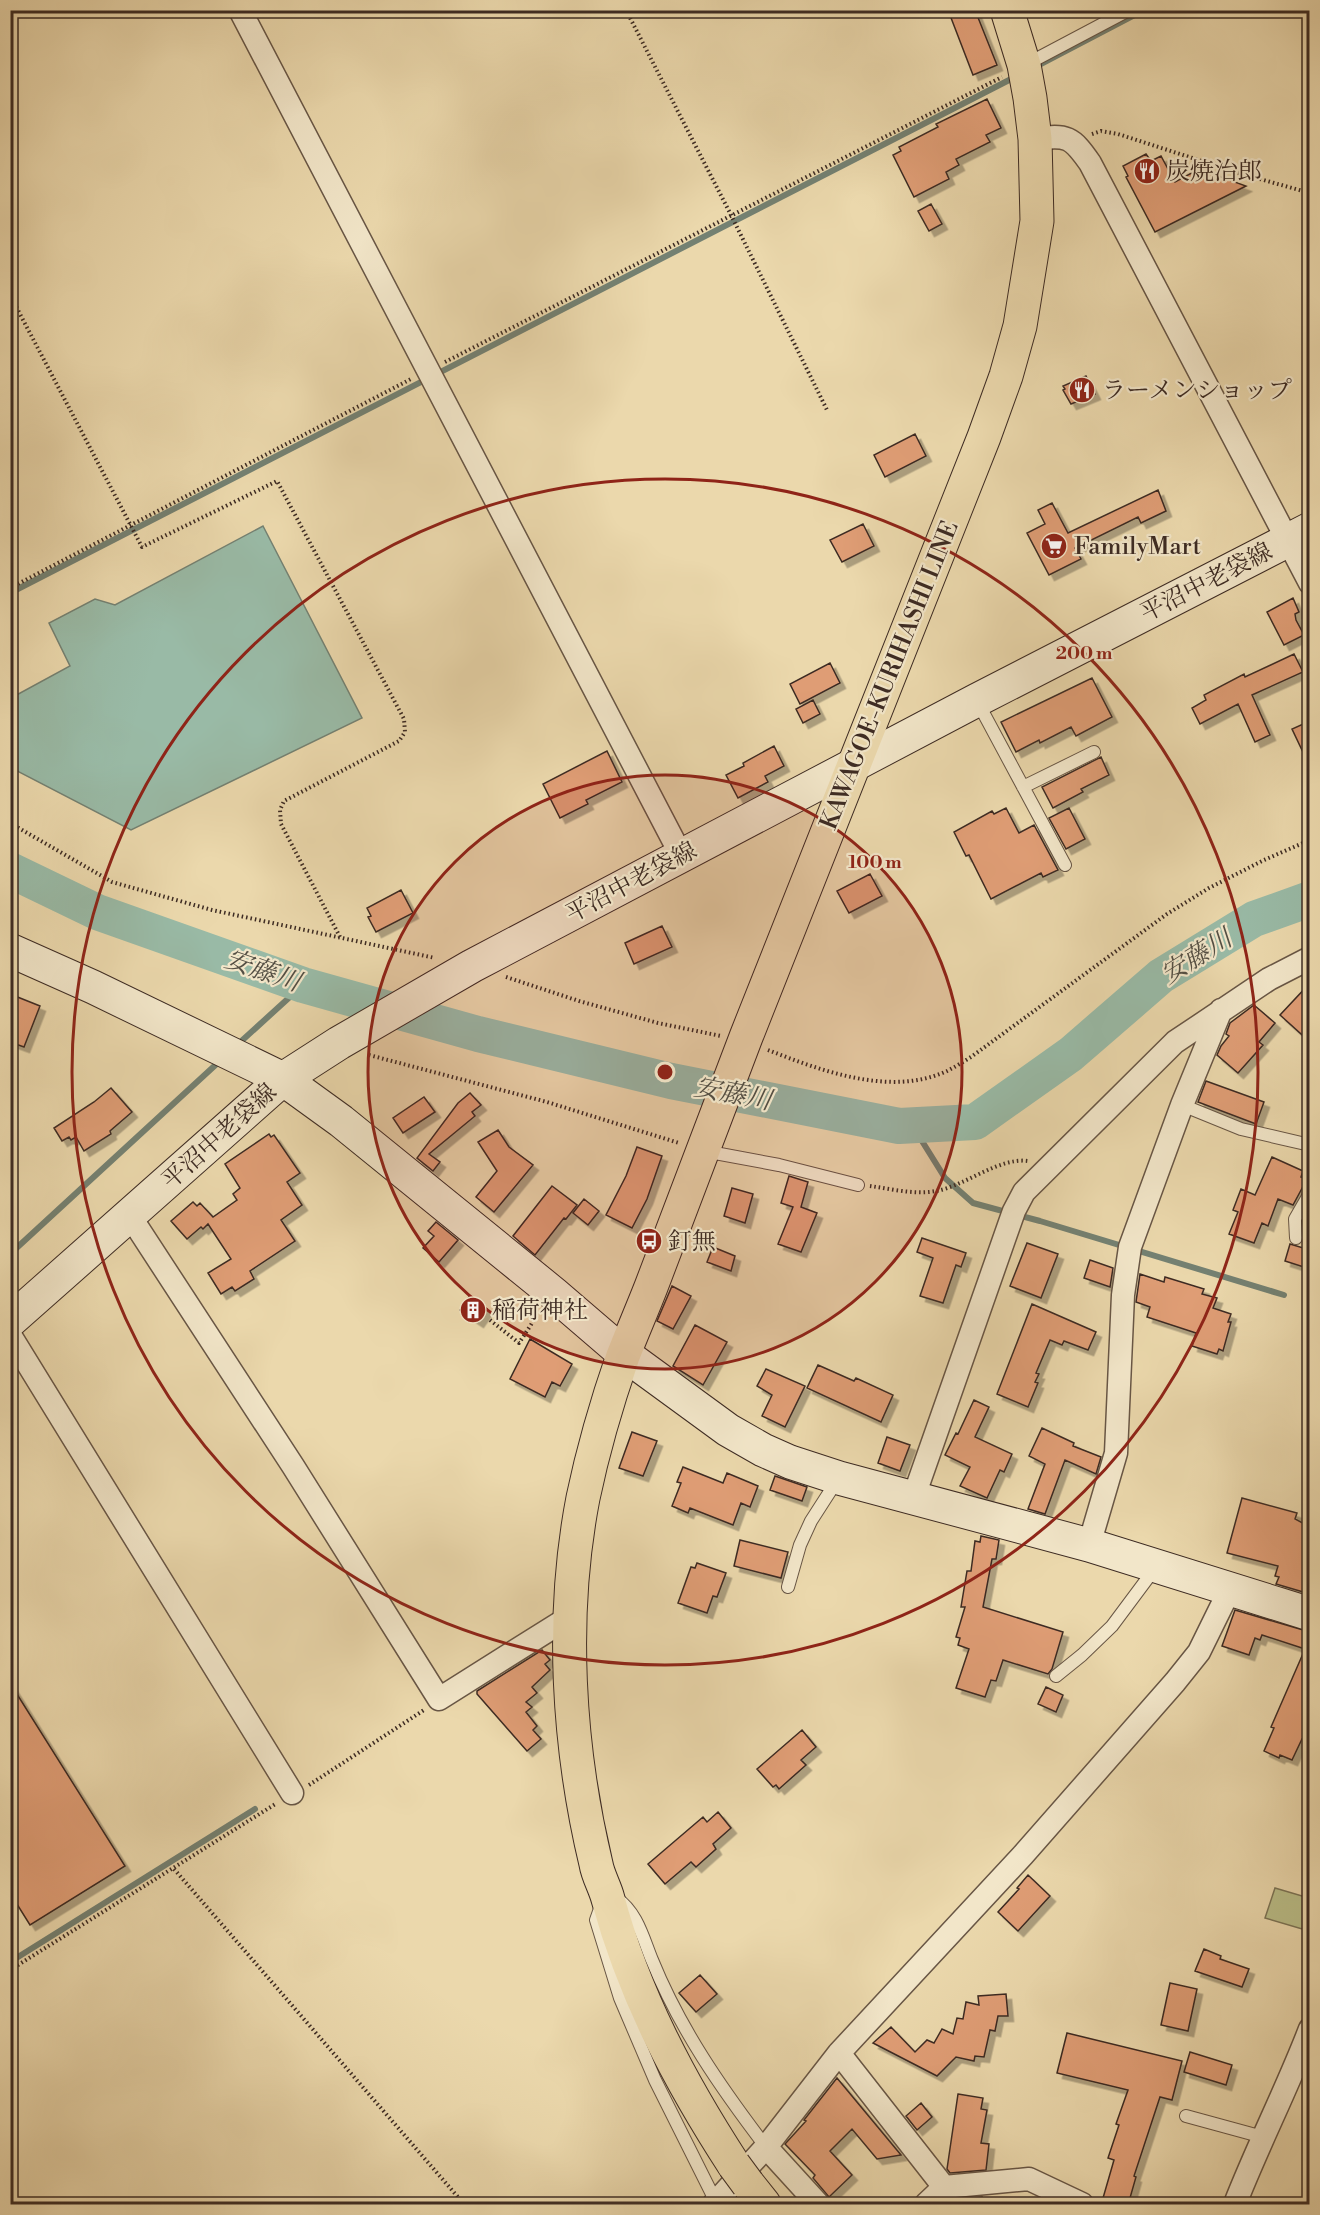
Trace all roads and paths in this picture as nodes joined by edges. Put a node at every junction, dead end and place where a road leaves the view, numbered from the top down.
1 (240, 10) edge
2 (626, 10) edge
3 (1007, 10) edge
4 (1129, 10) edge
5 (1024, 65) junction
6 (1035, 139) junction
7 (1075, 142) junction
8 (1310, 193) edge
9 (731, 215) junction
10 (10, 295) edge
11 (428, 370) junction
12 (828, 412) dead end
13 (131, 526) junction
14 (1299, 535) edge
15 (1310, 583) edge
16 (10, 588) edge
17 (977, 700) junction
18 (1094, 752) dead end
19 (853, 765) junction
20 (1023, 787) junction
21 (10, 823) edge
22 (1310, 840) edge
23 (681, 855) junction
24 (1065, 865) dead end
25 (341, 938) junction
26 (10, 950) edge
27 (1310, 958) edge
28 (466, 969) junction
29 (1221, 1010) junction
30 (336, 1045) junction
31 (743, 1046) junction
32 (270, 1072) junction
33 (1182, 1105) junction
34 (706, 1144) junction
35 (1310, 1146) edge
36 (1052, 1165) junction
37 (858, 1185) joint
38 (1310, 1193) edge
39 (130, 1216) junction
40 (1296, 1238) dead end
41 (553, 1293) junction
42 (490, 1320) dead end
43 (10, 1321) edge
44 (10, 1335) edge
45 (624, 1354) junction
46 (839, 1478) junction
47 (914, 1496) junction
48 (1089, 1545) junction
49 (1156, 1566) junction
50 (788, 1587) dead end
51 (1230, 1588) junction
52 (1310, 1614) edge
53 (571, 1616) junction
54 (1056, 1676) dead end
55 (440, 1699) junction
56 (292, 1793) junction
57 (174, 1868) junction
58 (606, 1892) junction
59 (10, 1970) edge
60 (1310, 2029) edge
61 (839, 2053) junction
62 (1186, 2116) dead end
63 (1263, 2138) junction
64 (766, 2146) junction
65 (748, 2184) edge
66 (944, 2187) junction
67 (1310, 2196) edge
68 (716, 2204) edge
69 (464, 2205) edge
70 (818, 2205) edge
71 (926, 2205) edge
72 (1082, 2205) edge
73 (1235, 2205) edge
74 (1307, 2205) edge

1 - 11 street
2 - 9 path
3 - 5 main road, KAWAGOE-KURIHASHI LINE
4 - 5 lane
5 - 6 main road, KAWAGOE-KURIHASHI LINE
5 - 9 path
6 - 7 street
6 - 19 main road, KAWAGOE-KURIHASHI LINE
7 - 8 path
7 - 14 street
9 - 11 path
9 - 12 path
10 - 13 path
11 - 13 path
11 - 23 street
13 - 16 path
13 - 25 path
14 - 15 street
14 - 17 main road, 平沼中老袋線
17 - 19 main road, 平沼中老袋線
17 - 20 lane
18 - 20 lane
19 - 23 main road, 平沼中老袋線
19 - 31 main road, KAWAGOE-KURIHASHI LINE
20 - 24 lane
21 - 25 path
22 - 31 path
23 - 28 main road, 平沼中老袋線
25 - 28 path
26 - 32 main road
27 - 29 street
28 - 30 main road, 平沼中老袋線
28 - 31 path
29 - 33 street
29 - 36 street
30 - 32 main road, 平沼中老袋線
30 - 34 path
31 - 34 main road, KAWAGOE-KURIHASHI LINE
32 - 39 main road, 平沼中老袋線
32 - 41 main road
33 - 35 lane
33 - 48 street
34 - 37 lane
34 - 45 main road, KAWAGOE-KURIHASHI LINE
36 - 37 path
36 - 47 street
38 - 40 lane
39 - 43 main road, 平沼中老袋線
39 - 55 street
41 - 42 path
41 - 45 main road
44 - 56 street
45 - 46 main road
45 - 53 main road, KAWAGOE-KURIHASHI LINE
46 - 47 main road
46 - 50 lane
47 - 48 main road
48 - 49 main road
49 - 51 main road
49 - 54 lane
51 - 52 main road
51 - 61 street
53 - 55 street
53 - 58 main road, KAWAGOE-KURIHASHI LINE
55 - 56 path
56 - 57 path
57 - 59 path
57 - 69 path
58 - 64 lane
58 - 65 main road, KAWAGOE-KURIHASHI LINE
58 - 68 lane
60 - 63 street
61 - 64 street
61 - 66 street
62 - 63 lane
63 - 73 street
64 - 68 street
64 - 70 street
66 - 71 street
66 - 72 street
67 - 74 path

